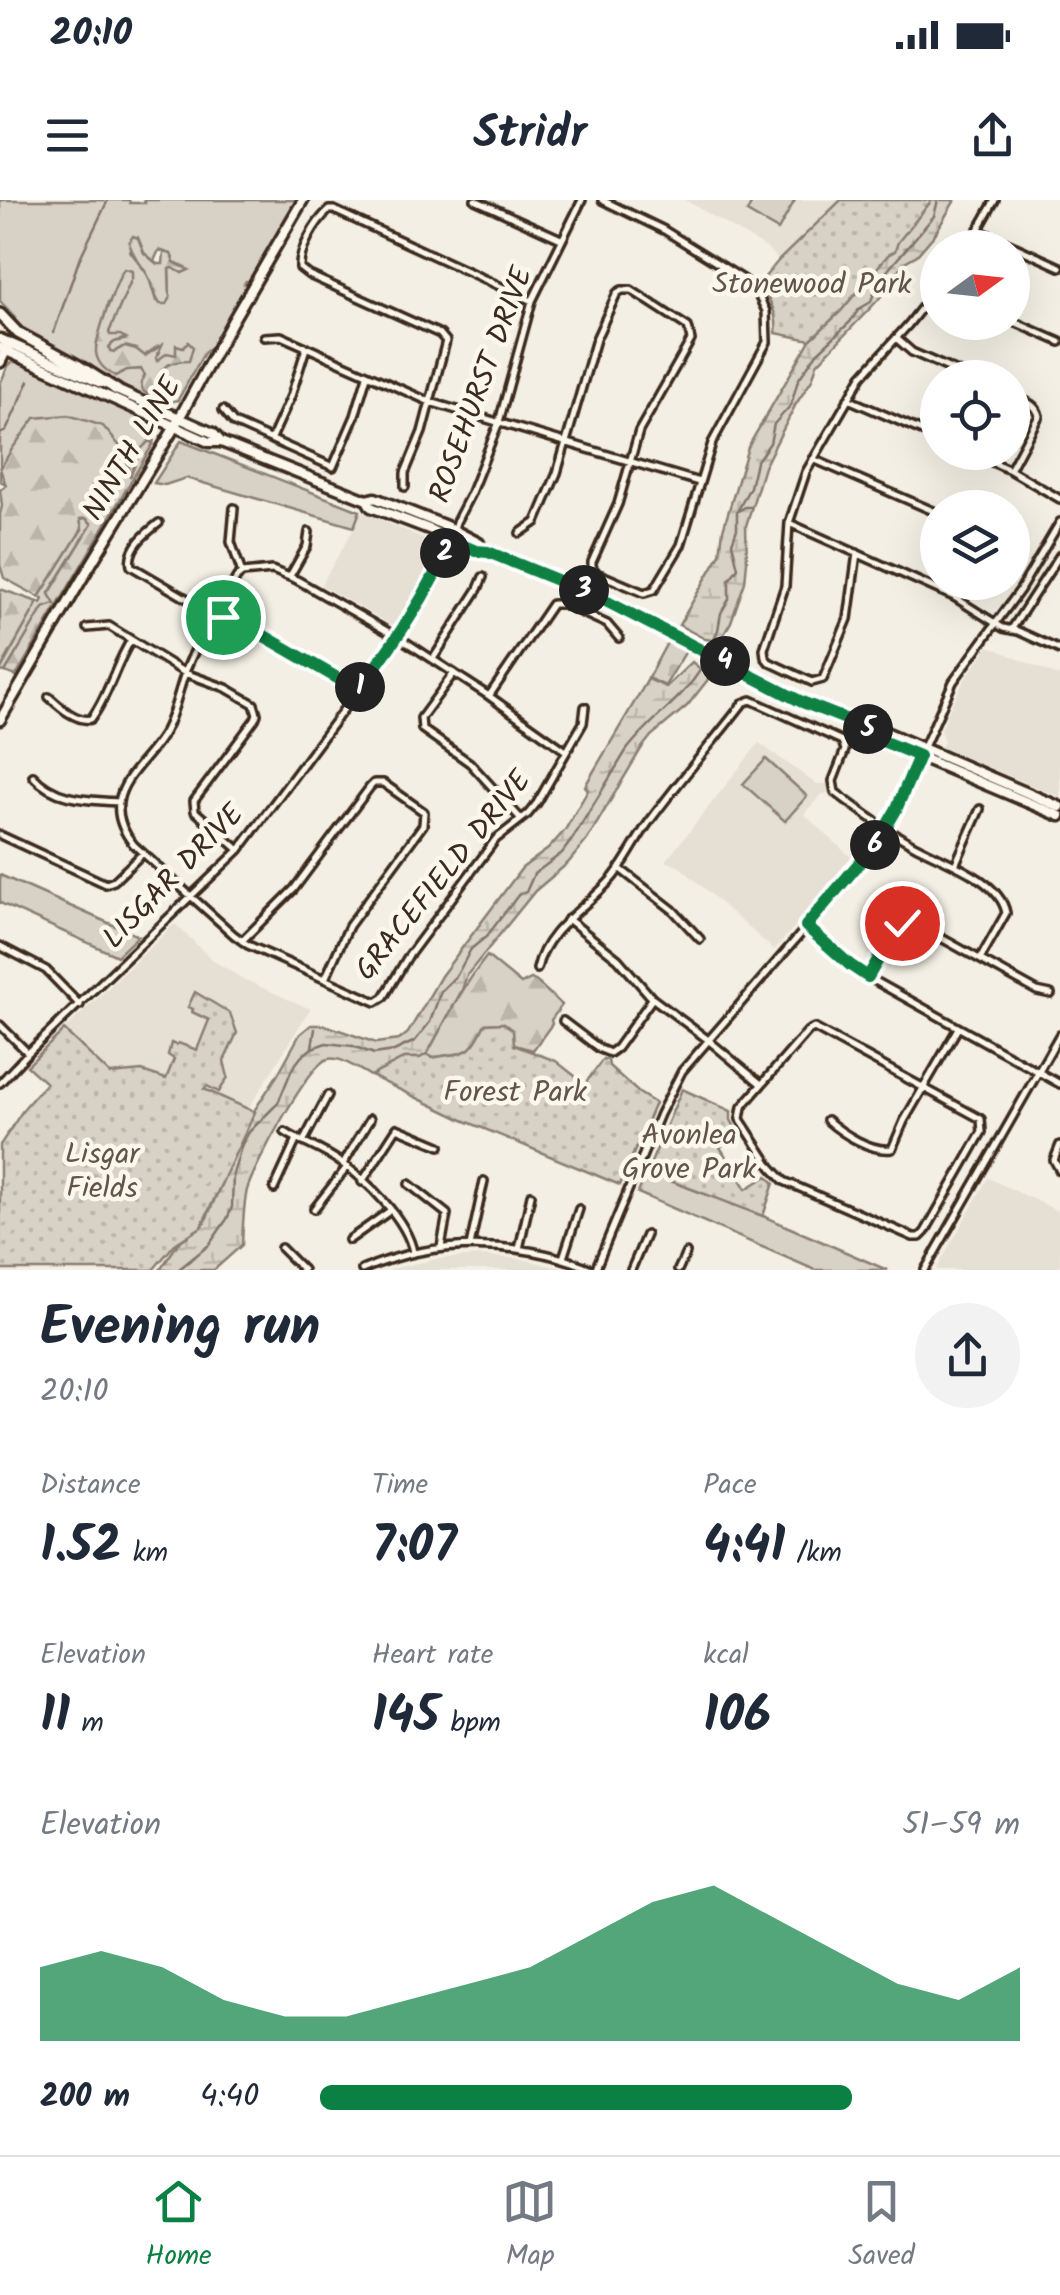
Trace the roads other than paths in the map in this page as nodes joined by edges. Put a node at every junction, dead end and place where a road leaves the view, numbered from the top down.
1 (303, 200) edge
2 (475, 200) edge
3 (582, 200) edge
4 (602, 200) edge
5 (995, 200) edge
6 (978, 230) edge
7 (562, 239) junction
8 (1030, 253) edge
9 (1060, 267) edge
10 (532, 300) junction
11 (920, 309) edge
12 (0, 314) edge
13 (1030, 329) edge
14 (264, 337) dead end
15 (896, 338) junction
16 (1060, 342) edge
17 (4, 345) edge
18 (306, 348) junction
19 (930, 360) edge
20 (0, 362) edge
21 (368, 376) junction
22 (118, 390) junction
23 (848, 399) junction
24 (430, 402) junction
25 (1030, 403) edge
26 (223, 410) dead end
27 (177, 422) junction
28 (499, 422) junction
29 (920, 430) edge
30 (1030, 434) edge
31 (272, 439) junction
32 (566, 442) junction
33 (813, 459) junction
34 (631, 461) junction
35 (1010, 470) edge
36 (700, 482) junction
37 (406, 488) dead end
38 (1060, 498) edge
39 (920, 506) edge
40 (234, 508) dead end
41 (1060, 522) edge
42 (159, 523) dead end
43 (789, 524) junction
44 (309, 532) dead end
45 (520, 533) dead end
46 (452, 536) junction
47 (857, 553) junction
48 (1060, 555) edge
49 (242, 573) junction
50 (290, 576) junction
51 (483, 577) dead end
52 (920, 578) edge
53 (960, 600) edge
54 (216, 614) junction
55 (995, 624) junction
56 (86, 628) dead end
57 (1010, 630) junction
58 (398, 637) junction
59 (619, 638) dead end
60 (131, 640) junction
61 (1060, 649) edge
62 (432, 659) junction
63 (185, 673) junction
64 (454, 673) junction
65 (358, 690) junction
66 (489, 696) junction
67 (50, 697) dead end
68 (585, 707) dead end
69 (0, 720) edge
70 (566, 751) junction
71 (921, 752) junction
72 (33, 776) dead end
73 (119, 802) junction
74 (1060, 806) edge
75 (980, 809) dead end
76 (1060, 816) edge
77 (522, 819) junction
78 (886, 828) junction
79 (0, 835) edge
80 (239, 850) junction
81 (142, 852) junction
82 (955, 865) junction
83 (619, 868) junction
84 (192, 896) junction
85 (568, 918) junction
86 (806, 926) junction
87 (700, 939) dead end
88 (242, 940) junction
89 (0, 946) edge
90 (980, 959) junction
91 (537, 968) dead end
92 (868, 977) junction
93 (324, 980) junction
94 (1052, 994) dead end
95 (652, 998) junction
96 (80, 1005) junction
97 (563, 1021) dead end
98 (0, 1025) edge
99 (958, 1028) junction
100 (1060, 1034) edge
101 (708, 1038) junction
102 (28, 1053) junction
103 (1038, 1072) junction
104 (0, 1083) edge
105 (762, 1084) junction
106 (1060, 1084) edge
107 (923, 1089) junction
108 (328, 1095) dead end
109 (370, 1120) dead end
110 (827, 1120) dead end
111 (285, 1132) dead end
112 (300, 1141) junction
113 (1060, 1145) edge
114 (440, 1146) dead end
115 (345, 1165) junction
116 (1060, 1171) edge
117 (484, 1181) dead end
118 (362, 1182) junction
119 (410, 1184) dead end
120 (274, 1189) dead end
121 (532, 1194) dead end
122 (579, 1209) dead end
123 (314, 1210) dead end
124 (392, 1210) junction
125 (646, 1235) dead end
126 (348, 1240) dead end
127 (470, 1246) junction
128 (281, 1248) dead end
129 (440, 1248) junction
130 (519, 1249) junction
131 (414, 1253) junction
132 (686, 1253) dead end
133 (564, 1258) junction
134 (303, 1270) edge
135 (362, 1270) edge
136 (594, 1270) edge
137 (631, 1270) edge
138 (678, 1270) edge
139 (925, 1270) edge

1 - 27 main road, NINTH LINE
2 - 7 street
3 - 7 street, ROSEHURST DRIVE
4 - 36 street
5 - 6 street
7 - 10 street, ROSEHURST DRIVE
8 - 9 street
10 - 24 street
10 - 28 street, ROSEHURST DRIVE
11 - 15 street
12 - 22 highway
13 - 16 street
14 - 18 street
15 - 19 street
15 - 23 street
17 - 20 highway
17 - 22 main road
17 - 27 main road
18 - 21 street
18 - 31 street
21 - 24 street
21 - 31 street
22 - 27 main road
23 - 29 street
23 - 33 street
24 - 28 street
24 - 37 street
25 - 30 street
26 - 31 street
27 - 46 main road
27 - 69 main road, NINTH LINE
28 - 32 street
28 - 46 street, ROSEHURST DRIVE
32 - 34 street
32 - 34 street
32 - 45 street
33 - 39 street
33 - 43 street
34 - 36 street
34 - 36 street
35 - 38 street
40 - 49 street
41 - 55 street
42 - 54 street
43 - 47 street
43 - 47 street
44 - 50 street
46 - 58 street, LISGAR DRIVE
46 - 71 main road
47 - 52 street
48 - 57 street
49 - 50 street
49 - 54 street
50 - 58 street
51 - 62 street
53 - 55 street
54 - 63 street
54 - 65 street
55 - 57 street
55 - 71 street
56 - 60 street
57 - 61 street
58 - 62 street
58 - 65 street, LISGAR DRIVE
59 - 66 street
60 - 63 street
60 - 67 street
62 - 64 street
63 - 73 street
63 - 80 street
64 - 66 street
64 - 77 street
65 - 80 street, LISGAR DRIVE
66 - 70 street
68 - 70 street, GRACEFIELD DRIVE
70 - 77 street, GRACEFIELD DRIVE
71 - 74 main road
71 - 76 main road
71 - 78 street
72 - 73 street
73 - 81 street
75 - 82 street
77 - 93 street, GRACEFIELD DRIVE
78 - 82 street
78 - 83 street
78 - 86 street
79 - 81 street
80 - 84 street, LISGAR DRIVE
81 - 84 street, GRACEFIELD DRIVE
82 - 90 street
83 - 85 street
83 - 87 street
84 - 88 street, GRACEFIELD DRIVE
84 - 96 street, LISGAR DRIVE
85 - 91 street
85 - 95 street
86 - 92 street
86 - 101 street
88 - 93 street, GRACEFIELD DRIVE
88 - 93 street
89 - 96 street
90 - 92 street
90 - 94 street
92 - 99 street
95 - 97 street
95 - 101 street
96 - 102 street, LISGAR DRIVE
98 - 102 street
99 - 103 street
99 - 107 street
100 - 103 street
101 - 105 street
101 - 136 street
102 - 104 street, LISGAR DRIVE
103 - 106 street
103 - 139 street
105 - 107 street
105 - 107 street
107 - 110 street
108 - 112 street
109 - 115 street
111 - 112 street
112 - 115 street
112 - 120 street
113 - 116 street
114 - 118 street
115 - 118 street
115 - 123 street
117 - 127 street
118 - 124 street
119 - 129 street
121 - 130 street
122 - 133 street
124 - 126 street
124 - 131 street
125 - 137 street
127 - 129 street
127 - 130 street
128 - 134 street
129 - 131 street
130 - 133 street
131 - 135 street
132 - 138 street
133 - 136 street

